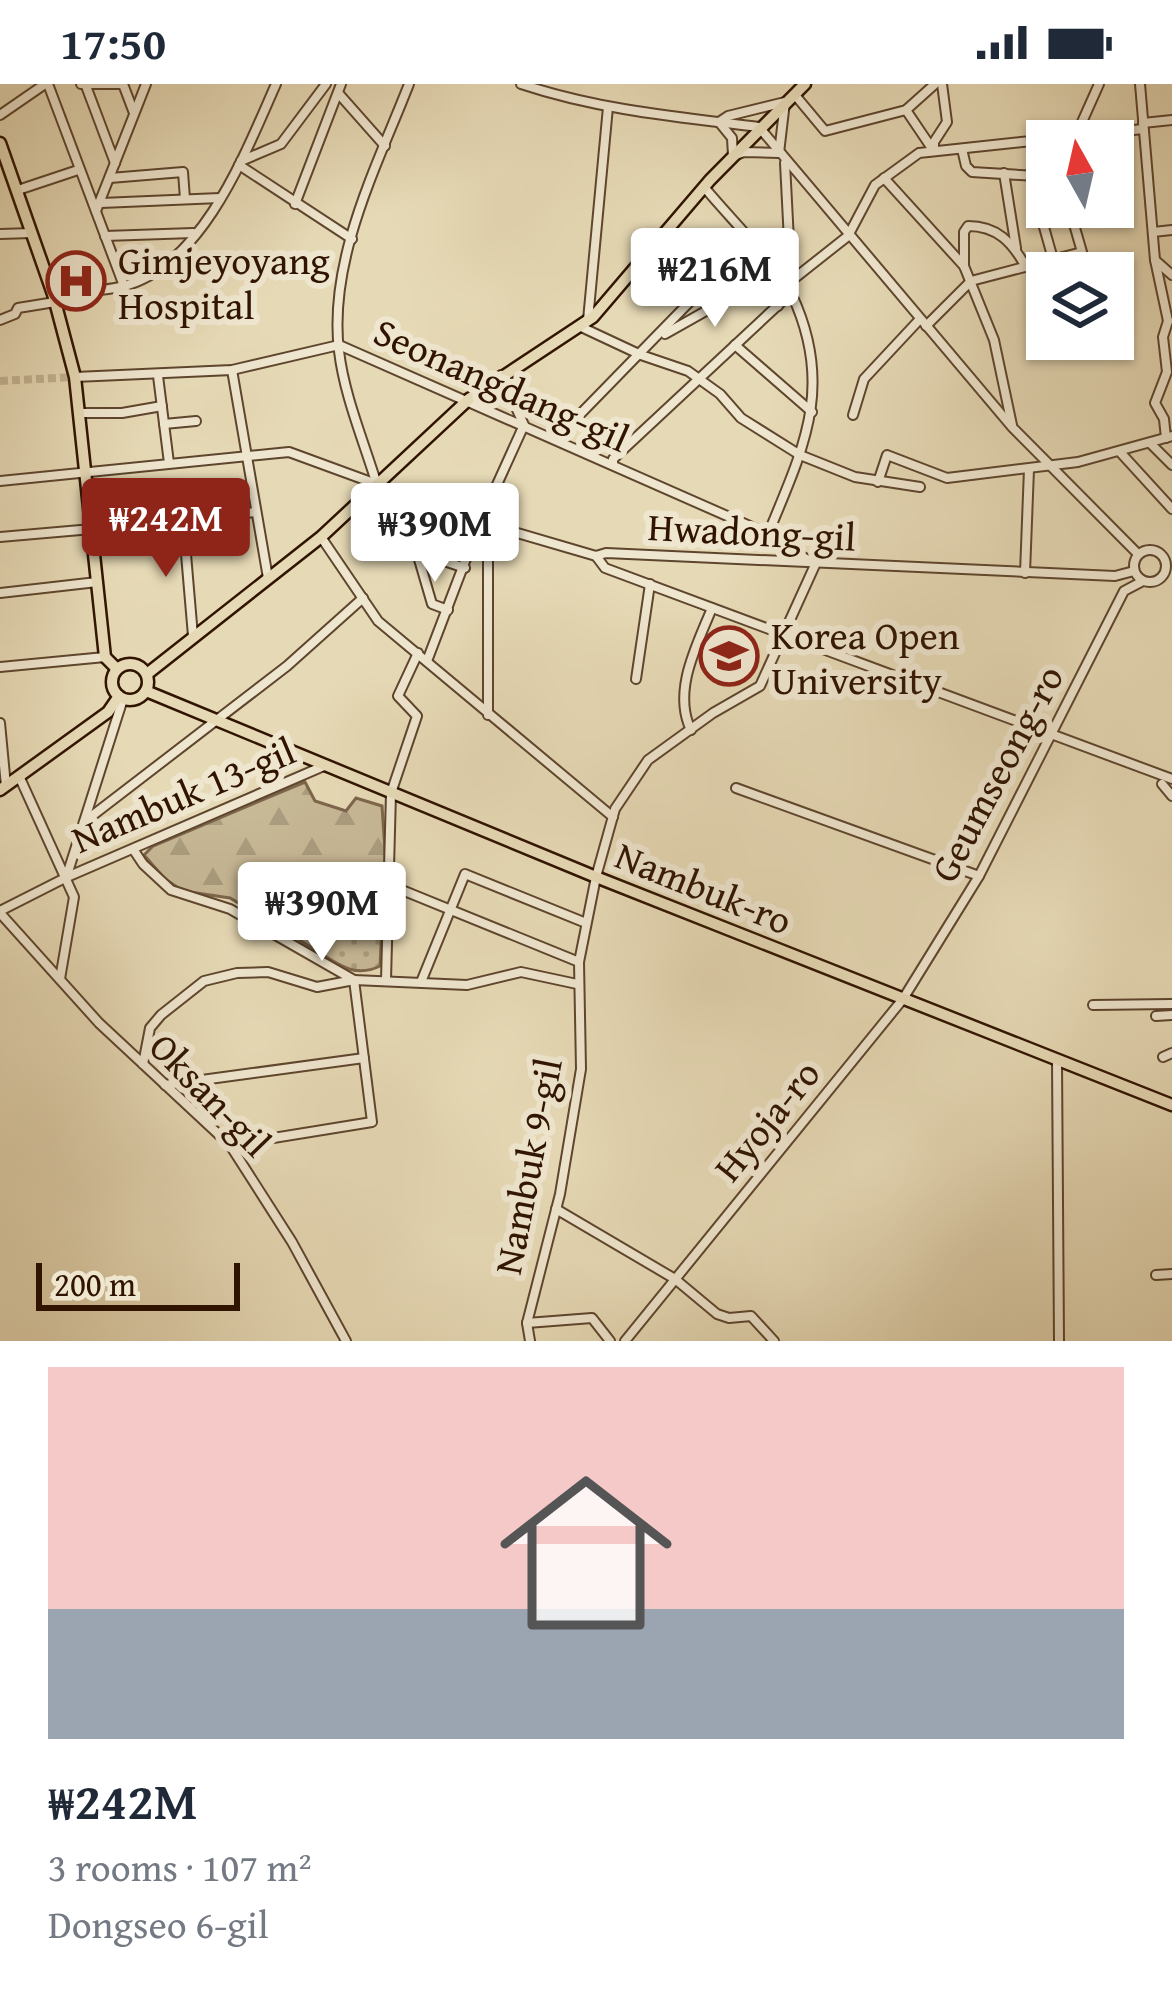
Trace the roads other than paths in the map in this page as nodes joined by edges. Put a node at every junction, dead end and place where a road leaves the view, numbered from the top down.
1 (46, 84) edge
2 (146, 84) edge
3 (263, 84) edge
4 (326, 84) edge
5 (409, 84) edge
6 (521, 84) edge
7 (938, 84) edge
8 (1099, 84) edge
9 (1140, 84) edge
10 (82, 86) edge
11 (275, 86) edge
12 (535, 86) edge
13 (339, 88) edge
14 (794, 91) edge
15 (608, 107) junction
16 (906, 110) junction
17 (134, 114) junction
18 (0, 115) edge
19 (1083, 120) edge
20 (1172, 120) edge
21 (719, 122) junction
22 (1143, 126) junction
23 (759, 127) junction
24 (1134, 128) edge
25 (0, 143) edge
26 (1026, 143) edge
27 (385, 146) junction
28 (962, 149) junction
29 (934, 151) junction
30 (733, 156) junction
31 (782, 157) junction
32 (115, 163) junction
33 (240, 163) junction
34 (78, 170) junction
35 (1004, 172) junction
36 (110, 178) junction
37 (884, 178) junction
38 (705, 188) junction
39 (18, 190) junction
40 (221, 198) junction
41 (185, 200) junction
42 (295, 204) junction
43 (98, 207) junction
44 (1172, 230) edge
45 (1153, 232) junction
46 (32, 233) junction
47 (195, 233) junction
48 (0, 234) edge
49 (105, 236) junction
50 (848, 236) junction
51 (352, 238) junction
52 (749, 242) junction
53 (1016, 248) junction
54 (1051, 252) edge
55 (1155, 260) junction
56 (964, 266) junction
57 (1026, 267) joint
58 (1172, 275) edge
59 (791, 281) junction
60 (971, 281) junction
61 (124, 286) junction
62 (791, 293) junction
63 (54, 298) junction
64 (778, 306) junction
65 (0, 320) edge
66 (923, 322) junction
67 (1170, 322) edge
68 (584, 324) junction
69 (659, 337) junction
70 (339, 345) junction
71 (735, 345) junction
72 (641, 355) junction
73 (232, 370) junction
74 (502, 375) junction
75 (158, 376) junction
76 (75, 377) junction
77 (698, 378) junction
78 (469, 399) junction
79 (162, 406) junction
80 (812, 412) junction
81 (80, 413) junction
82 (853, 416) dead end
83 (196, 421) dead end
84 (164, 424) junction
85 (524, 424) junction
86 (1012, 427) junction
87 (1169, 437) edge
88 (556, 439) junction
89 (1150, 443) junction
90 (1120, 452) junction
91 (248, 455) junction
92 (800, 455) junction
93 (169, 463) junction
94 (613, 465) junction
95 (1048, 465) junction
96 (1172, 465) edge
97 (1029, 469) junction
98 (86, 473) junction
99 (0, 481) edge
100 (878, 482) junction
101 (377, 486) junction
102 (920, 487) dead end
103 (1172, 509) edge
104 (256, 512) junction
105 (480, 522) junction
106 (497, 527) junction
107 (92, 529) junction
108 (768, 534) junction
109 (0, 537) edge
110 (321, 537) junction
111 (1172, 548) edge
112 (1138, 554) junction
113 (596, 556) junction
114 (1164, 556) junction
115 (815, 565) junction
116 (465, 568) junction
117 (1134, 571) junction
118 (1025, 572) junction
119 (1169, 573) edge
120 (268, 578) junction
121 (1143, 580) junction
122 (97, 582) junction
123 (650, 584) junction
124 (0, 593) edge
125 (363, 598) junction
126 (712, 608) junction
127 (448, 610) junction
128 (787, 632) junction
129 (193, 638) junction
130 (418, 653) junction
131 (105, 657) junction
132 (427, 662) junction
133 (0, 667) edge
134 (117, 669) junction
135 (147, 674) junction
136 (636, 679) dead end
137 (146, 691) junction
138 (121, 697) junction
139 (488, 716) junction
140 (216, 721) junction
141 (0, 723) edge
142 (692, 730) junction
143 (1051, 735) junction
144 (326, 765) junction
145 (19, 776) junction
146 (1172, 779) edge
147 (1162, 784) dead end
148 (3, 788) edge
149 (736, 788) dead end
150 (391, 793) junction
151 (1172, 796) edge
152 (614, 817) junction
153 (84, 823) junction
154 (134, 849) junction
155 (979, 876) junction
156 (67, 877) junction
157 (596, 877) junction
158 (392, 885) junction
159 (450, 910) junction
160 (0, 912) edge
161 (586, 922) junction
162 (580, 962) junction
163 (60, 979) junction
164 (354, 980) junction
165 (386, 980) junction
166 (421, 982) junction
167 (577, 984) junction
168 (903, 999) junction
169 (1172, 1004) edge
170 (1094, 1005) dead end
171 (1172, 1015) edge
172 (1156, 1016) dead end
173 (364, 1058) junction
174 (1058, 1061) junction
175 (143, 1066) junction
176 (164, 1085) junction
177 (1172, 1105) edge
178 (230, 1145) junction
179 (556, 1209) junction
180 (1172, 1274) edge
181 (1156, 1275) dead end
182 (675, 1279) junction
183 (527, 1323) junction
184 (346, 1341) edge
185 (530, 1341) edge
186 (610, 1341) edge
187 (626, 1341) edge
188 (774, 1341) edge
189 (1059, 1341) edge

1 - 18 street
1 - 34 street
2 - 17 street
3 - 11 street
4 - 33 street
5 - 27 street
6 - 12 street
7 - 16 street
7 - 29 street
8 - 19 street
9 - 22 street
10 - 17 street
10 - 32 street
11 - 33 street
12 - 15 street
13 - 27 street
13 - 42 street
14 - 16 street
14 - 21 street
14 - 23 main road
14 - 31 street
15 - 21 street
15 - 68 street
16 - 29 street
17 - 32 street
20 - 22 street
21 - 23 street
21 - 30 street
22 - 24 street
22 - 45 street
23 - 30 main road
23 - 31 street
25 - 39 main road
26 - 28 street
27 - 51 street
28 - 29 street
28 - 35 street
29 - 37 street
30 - 31 street
30 - 38 main road
31 - 50 street
31 - 59 street
32 - 36 street
33 - 40 street
33 - 42 street
34 - 39 street
34 - 43 street
35 - 53 street
35 - 54 street
36 - 41 street
36 - 43 street
37 - 50 street
37 - 56 street
38 - 52 street
38 - 68 main road
39 - 46 main road
40 - 41 street
40 - 47 street
41 - 43 street
42 - 51 street
43 - 49 street
44 - 45 street
45 - 55 street
46 - 48 street
46 - 63 main road
47 - 49 street
47 - 61 street
49 - 61 street
50 - 59 street
50 - 66 street
51 - 70 street
52 - 62 street
52 - 69 street
53 - 56 street
53 - 57 street
55 - 58 street
55 - 67 street
56 - 60 street
57 - 60 street
59 - 62 street
60 - 66 street
60 - 86 street
61 - 63 street
62 - 64 street
62 - 80 street
63 - 65 street
63 - 76 main road
64 - 69 street
64 - 71 street
66 - 82 street
66 - 86 street
67 - 87 street
68 - 72 street
68 - 74 main road
69 - 72 street
70 - 73 street, Seonangdang-gil
70 - 78 street, Seonangdang-gil
70 - 101 street
71 - 77 street
71 - 80 street
72 - 77 street
72 - 88 street
73 - 75 street, Seonangdang-gil
73 - 91 street
74 - 78 main road
74 - 85 street
75 - 76 street, Seonangdang-gil
75 - 79 street
76 - 81 main road
77 - 92 street
77 - 94 street
78 - 85 street, Seonangdang-gil
78 - 101 main road
79 - 81 street
79 - 84 street
80 - 92 street
81 - 98 main road
83 - 84 street
84 - 93 street
85 - 88 street, Seonangdang-gil
85 - 105 street
86 - 95 street
87 - 89 street
88 - 94 street, Seonangdang-gil
89 - 90 street
89 - 96 street
90 - 95 street
90 - 103 street
91 - 93 street, Hwadong-gil
91 - 101 street, Hwadong-gil
91 - 104 street
92 - 100 street
92 - 108 street
93 - 98 street, Hwadong-gil
94 - 108 street, Seonangdang-gil
95 - 97 street
95 - 112 street
97 - 100 street
97 - 118 street
98 - 99 street, Hwadong-gil
98 - 107 main road
100 - 102 street
101 - 105 street, Hwadong-gil
101 - 110 main road
104 - 120 street
104 - 129 street
105 - 106 street, Hwadong-gil
105 - 116 street
106 - 113 street, Hwadong-gil
106 - 139 street
107 - 109 street
107 - 122 main road
108 - 115 street, Seonangdang-gil
110 - 120 main road
110 - 125 street
111 - 114 street
112 - 114 street
112 - 117 street
113 - 115 street, Hwadong-gil
113 - 123 street
114 - 119 street
115 - 118 street, Hwadong-gil
115 - 128 street, Nambuk 9-gil
116 - 127 street
116 - 127 street
117 - 118 street, Hwadong-gil
117 - 121 street
119 - 121 street
120 - 129 main road
121 - 143 street, Geumseong-ro
122 - 124 street
122 - 131 main road
123 - 126 street
123 - 136 street
125 - 130 street
125 - 140 street
126 - 128 street
126 - 142 street
127 - 132 street
128 - 142 street, Nambuk 9-gil
128 - 143 street
129 - 135 main road
130 - 132 street
130 - 150 street
131 - 133 street
131 - 134 main road
132 - 139 street
134 - 135 main road
134 - 138 main road
135 - 137 main road
137 - 138 main road
137 - 140 main road, Nambuk-ro
138 - 145 main road
138 - 153 street
139 - 152 street
140 - 144 main road, Nambuk-ro
140 - 153 street
141 - 148 street
142 - 152 street, Nambuk 9-gil
143 - 146 street
143 - 155 street, Geumseong-ro
144 - 150 main road, Nambuk-ro
144 - 154 street, Nambuk 13-gil
145 - 148 main road
145 - 156 street
147 - 151 street
149 - 155 street
150 - 157 main road, Nambuk-ro
150 - 158 street
152 - 157 street, Nambuk 9-gil
153 - 156 street
154 - 156 street, Nambuk 13-gil
154 - 164 street
155 - 168 street, Geumseong-ro
156 - 160 street, Nambuk 13-gil
156 - 163 street
157 - 161 street, Nambuk 9-gil
157 - 168 main road, Nambuk-ro
158 - 159 street
158 - 165 street
159 - 161 street
159 - 162 street
159 - 166 street
160 - 163 street, Oksan-gil
161 - 162 street, Nambuk 9-gil
162 - 167 street, Nambuk 9-gil
163 - 175 street, Oksan-gil
164 - 165 street
164 - 173 street
164 - 175 street
165 - 166 street
166 - 167 street
167 - 179 street, Nambuk 9-gil
168 - 174 main road, Nambuk-ro
168 - 182 street, Hyoja-ro
169 - 170 street
171 - 172 street
173 - 176 street
173 - 178 street
174 - 177 main road, Nambuk-ro
174 - 189 street
175 - 176 street, Oksan-gil
176 - 178 street, Oksan-gil
178 - 184 street, Oksan-gil
179 - 182 street
179 - 183 street, Nambuk 9-gil
180 - 181 street
182 - 187 street, Hyoja-ro
182 - 188 street
183 - 185 street
183 - 186 street

